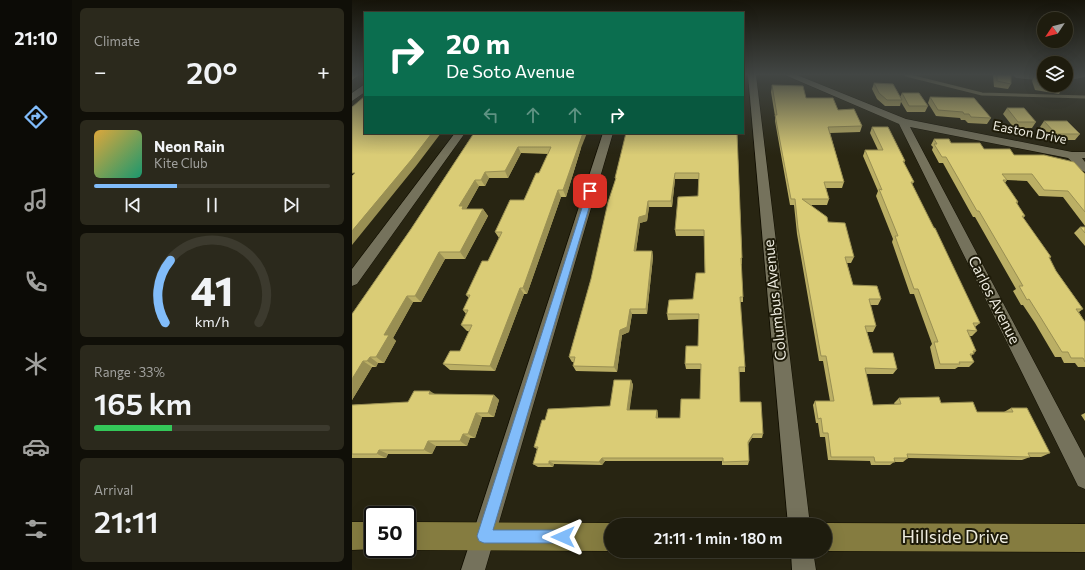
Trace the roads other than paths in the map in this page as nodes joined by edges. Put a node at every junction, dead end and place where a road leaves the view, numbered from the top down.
1 (755, 102) edge
2 (853, 102) edge
3 (902, 122) junction
4 (459, 134) edge
5 (608, 134) edge
6 (1072, 155) junction
7 (1085, 155) edge
8 (1085, 168) edge
9 (352, 280) edge
10 (1085, 479) edge
11 (798, 518) edge
12 (352, 536) edge
13 (364, 536) edge
14 (416, 536) edge
15 (484, 536) junction
16 (604, 537) edge
17 (832, 537) edge
18 (1085, 538) edge
19 (803, 558) edge
20 (473, 570) edge
21 (804, 570) edge

1 - 11 street, Columbus Avenue
2 - 3 street, Easton Drive
3 - 6 street, Easton Drive
3 - 10 street, Carlos Avenue
4 - 9 street
5 - 15 street
6 - 7 street, Easton Drive
6 - 8 street
12 - 13 main road
14 - 15 main road
15 - 16 main road
15 - 20 street
17 - 18 main road, Hillside Drive
19 - 21 street

